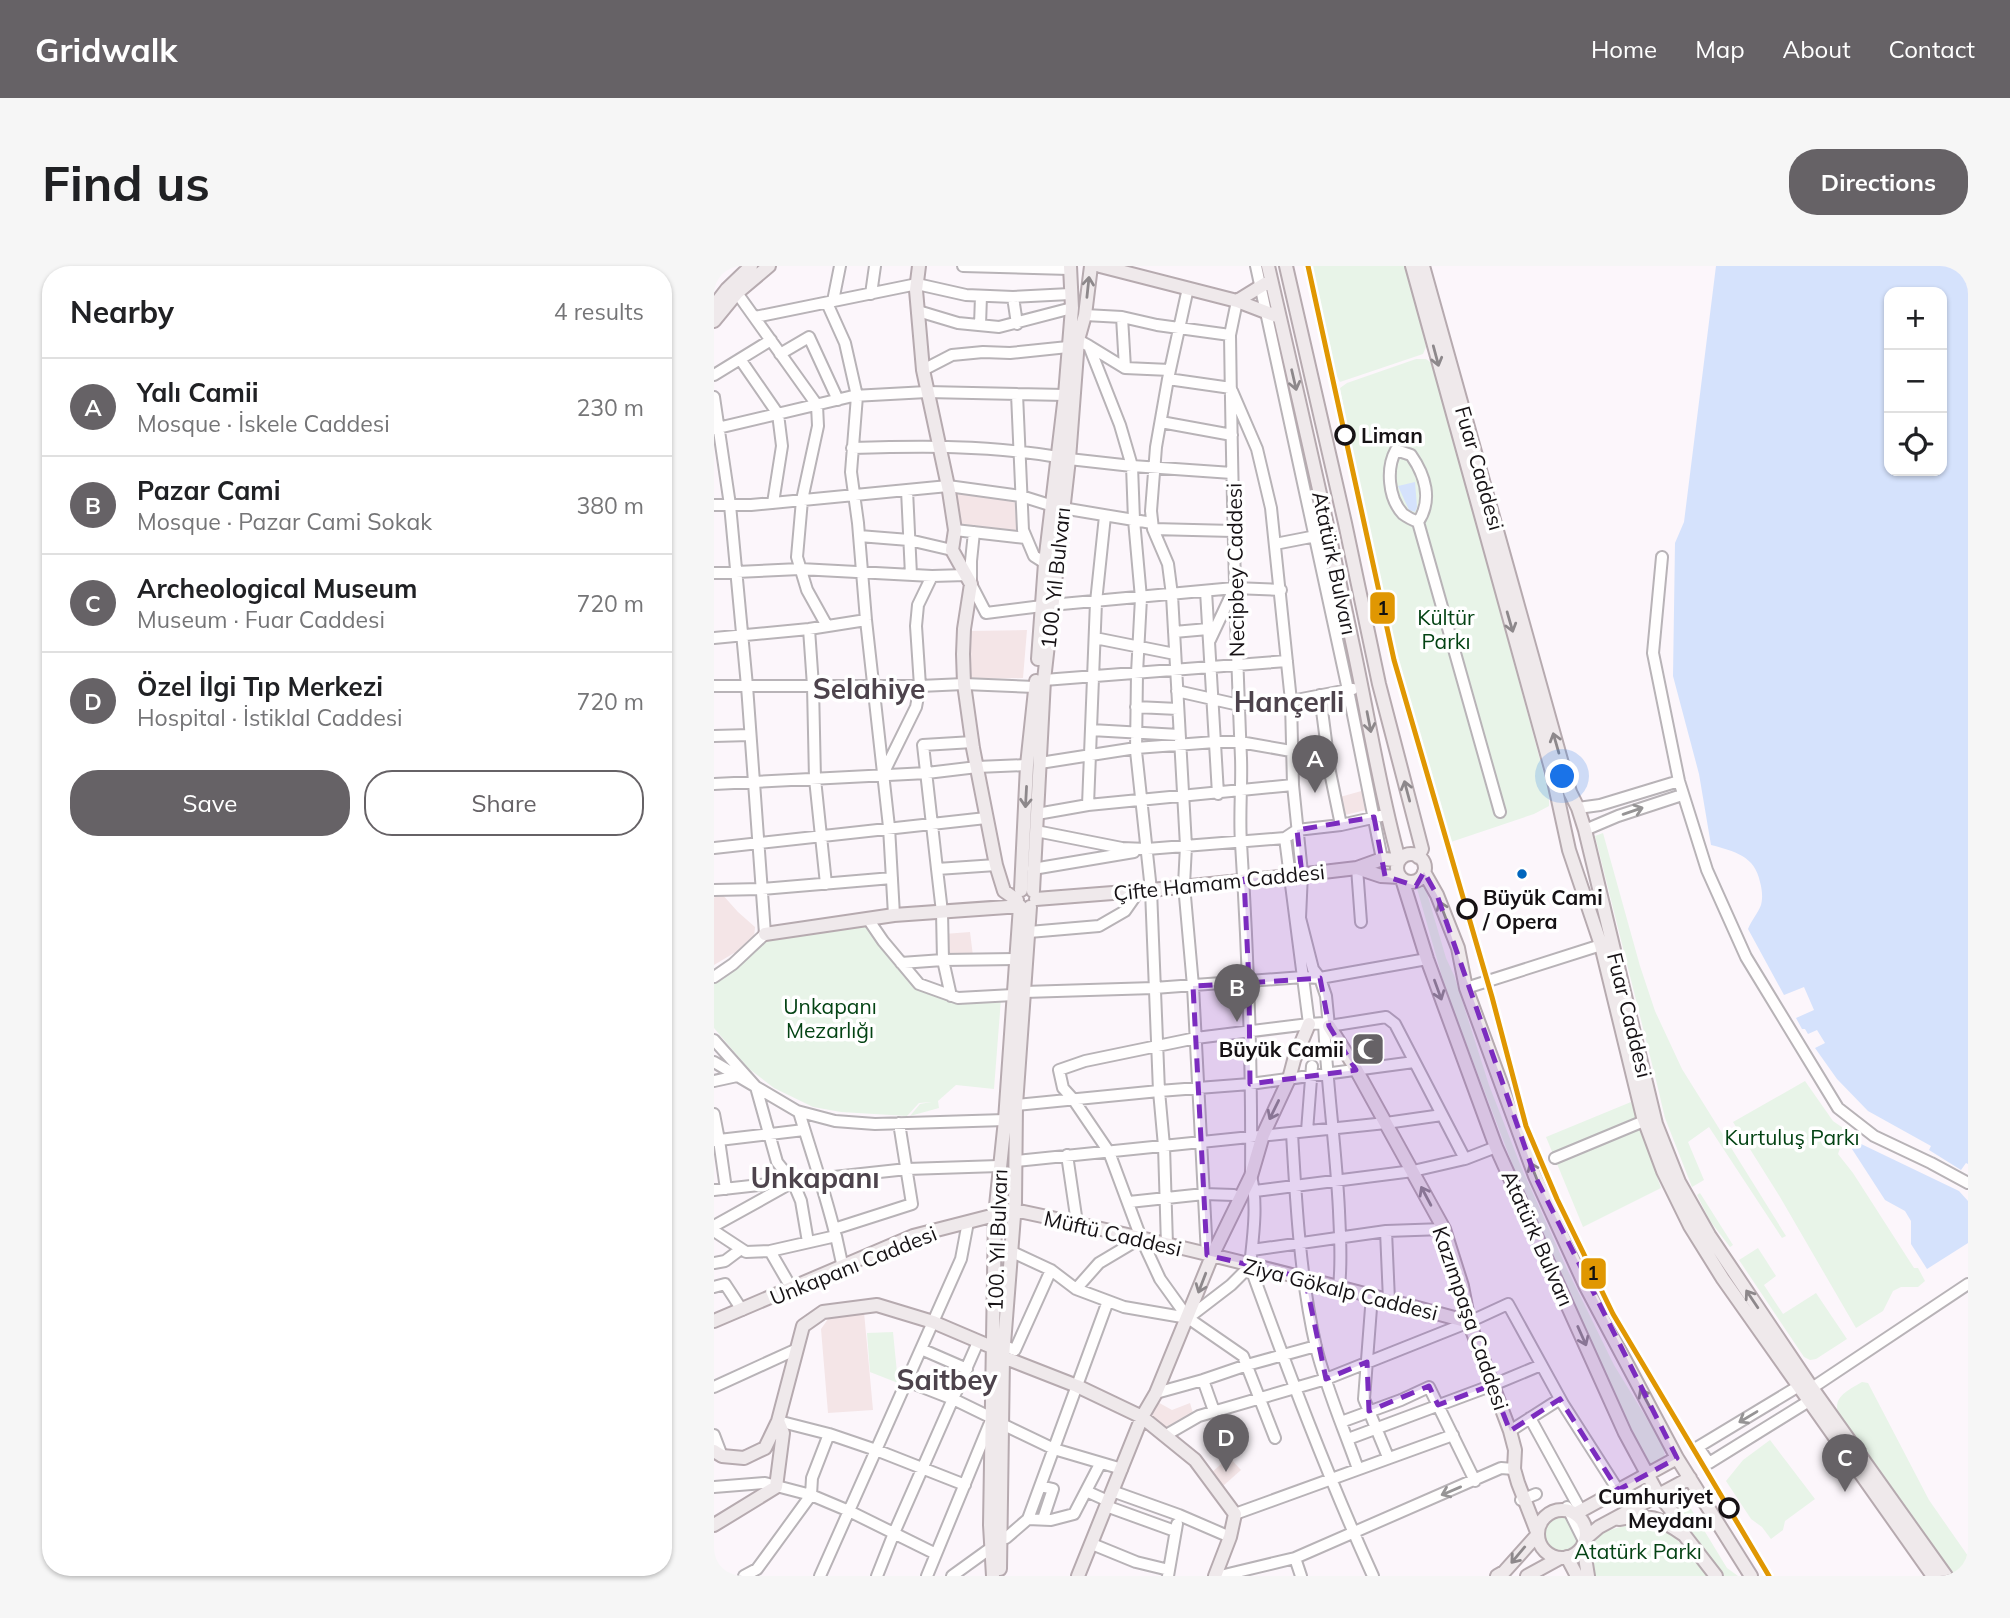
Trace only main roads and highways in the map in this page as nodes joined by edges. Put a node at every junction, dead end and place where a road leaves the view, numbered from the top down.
1 (751, 266) edge
2 (769, 266) edge
3 (919, 266) edge
4 (1091, 266) edge
5 (1100, 266) edge
6 (1268, 266) edge
7 (1286, 266) edge
8 (1412, 266) edge
9 (1423, 266) edge
10 (1072, 267) edge
11 (1266, 283) junction
12 (1426, 298) junction
13 (1237, 301) junction
14 (714, 306) edge
15 (1273, 315) junction
16 (714, 321) edge
17 (1079, 344) junction
18 (1063, 458) junction
19 (1058, 507) junction
20 (1508, 592) junction
21 (1046, 606) junction
22 (1034, 764) junction
23 (1578, 808) junction
24 (1560, 814) junction
25 (1588, 844) junction
26 (1569, 850) junction
27 (1418, 857) junction
28 (1379, 860) junction
29 (1399, 860) junction
30 (1357, 868) junction
31 (1424, 872) junction
32 (1381, 876) junction
33 (1401, 878) junction
34 (1026, 899) junction
35 (765, 934) road end
36 (1018, 993) junction
37 (1310, 1024) road end
38 (1326, 1025) road end
39 (1014, 1212) junction
40 (996, 1213) junction
41 (1210, 1255) junction
42 (714, 1321) edge
43 (1469, 1322) junction
44 (1000, 1351) junction
45 (1807, 1392) junction
46 (1142, 1417) junction
47 (778, 1421) junction
48 (717, 1454) edge
49 (1677, 1458) junction
50 (1647, 1475) junction
51 (1690, 1478) junction
52 (1658, 1494) junction
53 (1573, 1511) junction
54 (1612, 1520) junction
55 (995, 1524) junction
56 (714, 1525) edge
57 (1539, 1529) junction
58 (1685, 1536) junction
59 (1585, 1543) junction
60 (1564, 1558) junction
61 (986, 1576) edge
62 (992, 1576) edge
63 (1000, 1576) edge
64 (1007, 1576) edge
65 (1078, 1576) edge
66 (1218, 1576) edge
67 (1497, 1576) edge
68 (1527, 1576) edge
69 (1577, 1576) edge
70 (1588, 1576) edge
71 (1716, 1576) edge
72 (1751, 1576) edge
73 (1933, 1576) edge
74 (1946, 1576) edge

1 - 14 main road
2 - 16 main road
3 - 34 main road
17 -> 4 main road, 100. Yıl Bulvarı
5 - 13 main road
6 - 11 main road, Atatürk Bulvarı
27 -> 7 main road, Atatürk Bulvarı
8 - 12 main road, Fuar Caddesi
9 - 12 main road, Fuar Caddesi
10 - 17 main road, 100. Yıl Bulvarı
11 - 13 main road
11 - 15 main road, Atatürk Bulvarı
12 - 20 main road, Fuar Caddesi
13 - 15 main road
15 -> 29 main road, Atatürk Bulvarı
17 - 18 main road, 100. Yıl Bulvarı
17 - 18 main road, 100. Yıl Bulvarı
18 - 19 main road, 100. Yıl Bulvarı
19 - 21 main road, 100. Yıl Bulvarı
19 - 21 main road, 100. Yıl Bulvarı
23 -> 20 main road, Fuar Caddesi
20 -> 24 main road, Fuar Caddesi
21 - 22 main road, 100. Yıl Bulvarı
22 -> 34 main road, 100. Yıl Bulvarı
22 - 34 main road, 100. Yıl Bulvarı
23 - 24 main road
23 - 25 main road, Fuar Caddesi
24 - 26 main road, Fuar Caddesi
25 - 26 main road
45 -> 25 main road, Fuar Caddesi
26 - 45 main road, Fuar Caddesi
27 - 29 main road
27 - 31 main road
28 - 29 main road, Çifte Hamam Caddesi
28 - 30 main road, Çifte Hamam Caddesi
28 - 32 main road
29 - 33 main road
30 - 32 main road
30 - 34 main road, Çifte Hamam Caddesi
31 - 33 main road
49 -> 31 main road, Atatürk Bulvarı
32 - 33 main road
33 -> 50 main road, Atatürk Bulvarı
34 - 35 main road, Çifte Hamam Caddesi
34 - 36 main road, 100. Yıl Bulvarı
34 - 36 main road, 100. Yıl Bulvarı
36 - 39 main road, 100. Yıl Bulvarı
36 - 40 main road, 100. Yıl Bulvarı
37 -> 41 main road
43 -> 38 main road, Kazımpaşa Caddesi
39 - 40 main road
39 - 40 main road
39 - 41 main road, Müftü Caddesi
39 - 44 main road, 100. Yıl Bulvarı
40 - 42 main road, Unkapanı Caddesi
40 - 44 main road, 100. Yıl Bulvarı
41 - 43 main road, Ziya Gökalp Caddesi
41 -> 46 main road
43 - 57 main road, Kazımpaşa Caddesi
44 - 46 main road
44 - 47 main road
44 - 55 main road, 100. Yıl Bulvarı
45 - 73 main road, Fuar Caddesi
45 - 74 main road, Fuar Caddesi
46 - 65 main road
46 - 66 main road
47 - 48 main road
47 - 56 main road
49 - 50 main road
49 - 51 main road, Atatürk Bulvarı
50 - 52 main road, Atatürk Bulvarı
50 - 53 main road
51 - 52 main road
51 - 72 main road, Atatürk Bulvarı
52 - 54 main road
52 - 58 main road, Atatürk Bulvarı
53 - 57 main road
53 - 59 main road
54 - 58 main road
54 - 59 main road
55 - 61 main road
55 - 62 main road, 100. Yıl Bulvarı
55 - 63 main road, 100. Yıl Bulvarı
55 - 64 main road
57 - 60 main road
57 -> 67 main road
58 - 71 main road, Atatürk Bulvarı
59 - 60 main road
59 - 70 main road
60 - 68 main road
60 - 69 main road

